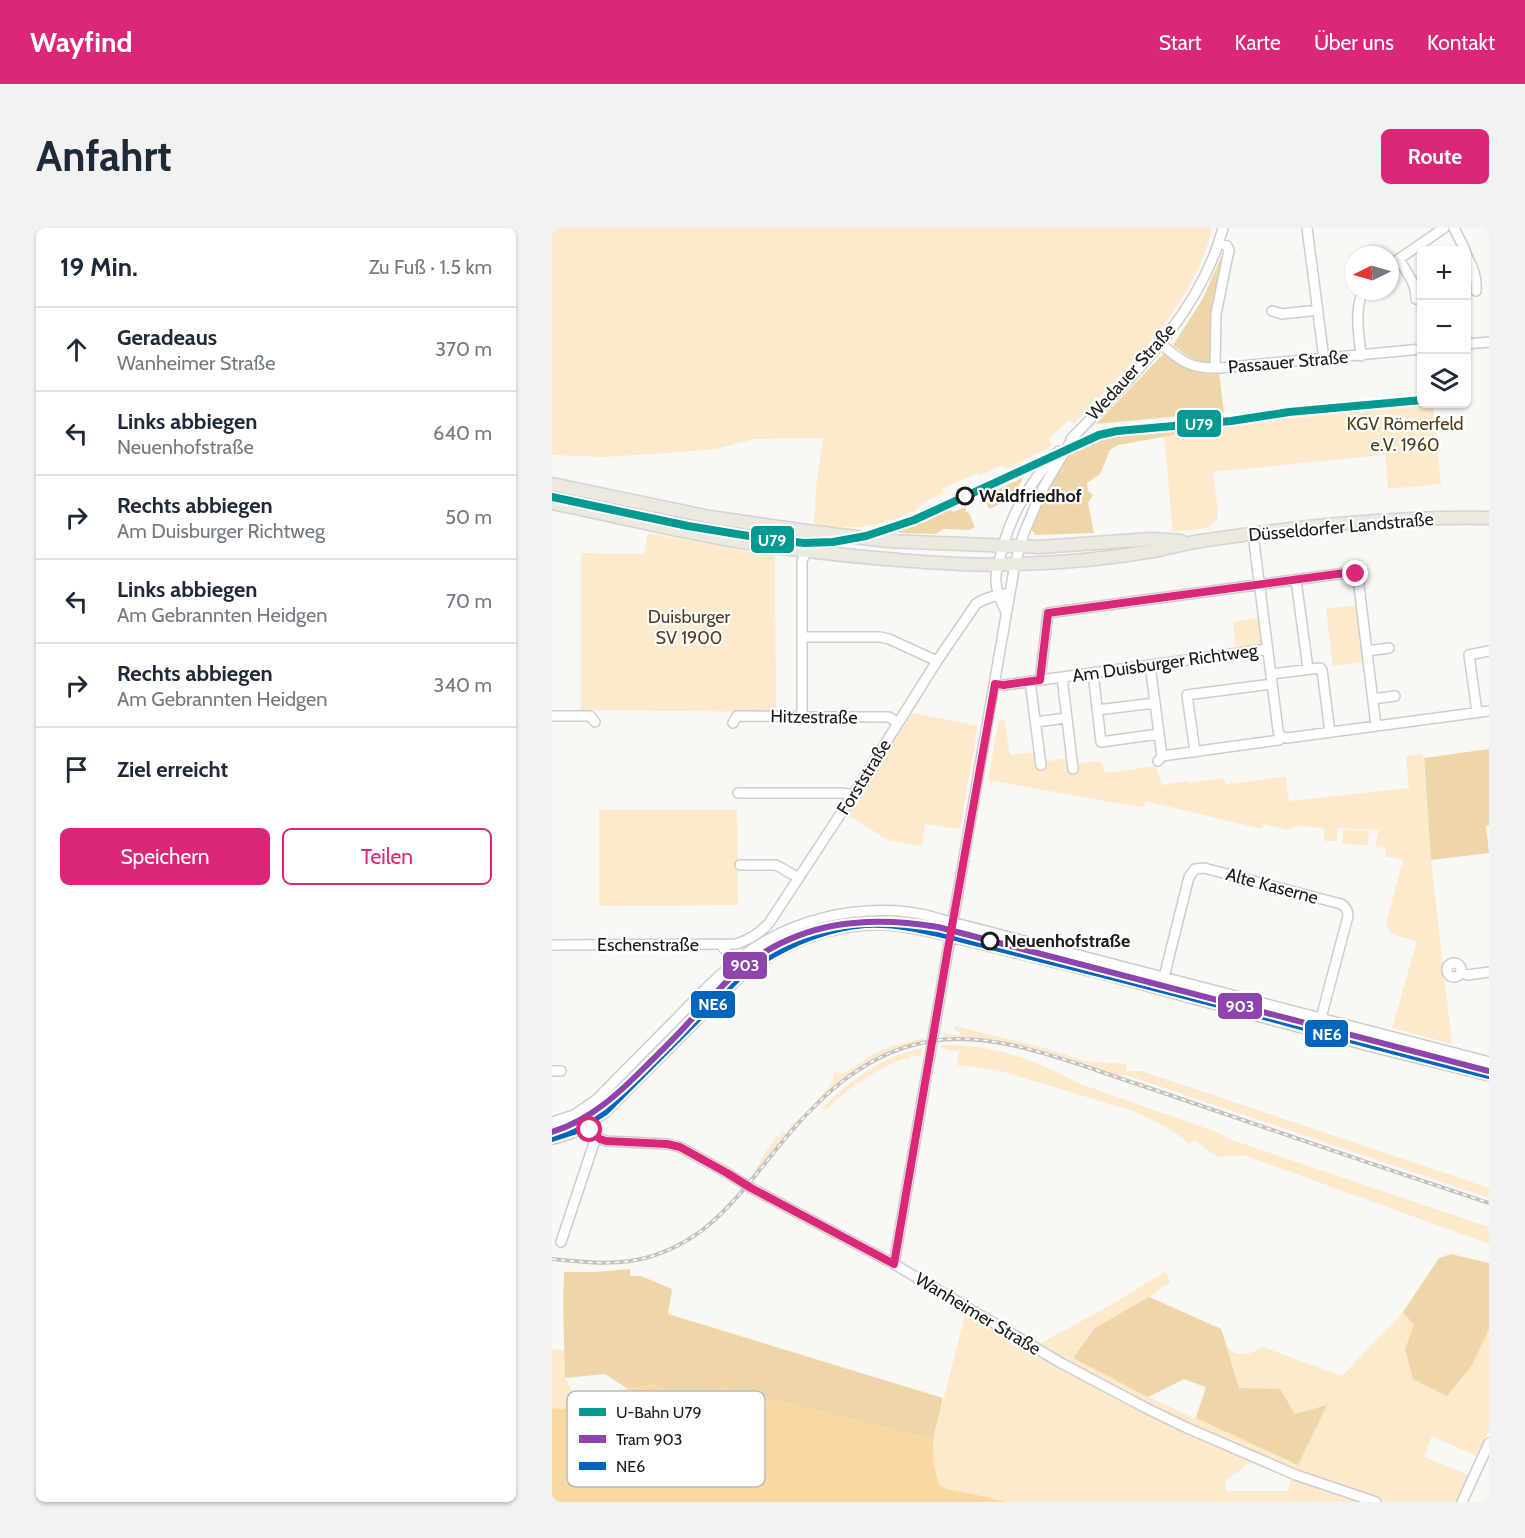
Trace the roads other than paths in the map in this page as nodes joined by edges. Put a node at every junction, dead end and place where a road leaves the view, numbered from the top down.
1 (1223, 228) edge
2 (1307, 228) edge
3 (1444, 228) edge
4 (1454, 228) edge
5 (1219, 243) junction
6 (1463, 246) edge
7 (1399, 259) joint
8 (1471, 264) edge
9 (1476, 291) dead end
10 (1416, 299) dead end
11 (1360, 300) edge
12 (1318, 310) junction
13 (1272, 311) dead end
14 (1489, 342) edge
15 (1161, 344) junction
16 (1471, 344) edge
17 (1417, 350) edge
18 (1361, 356) junction
19 (1324, 359) junction
20 (1215, 368) junction
21 (1074, 436) junction
22 (552, 484) edge
23 (552, 503) edge
24 (1489, 518) edge
25 (1253, 534) junction
26 (1194, 542) junction
27 (1003, 546) junction
28 (1021, 546) junction
29 (806, 550) junction
30 (1016, 564) junction
31 (998, 565) junction
32 (1296, 580) junction
33 (1260, 585) junction
34 (1010, 594) junction
35 (998, 595) junction
36 (1006, 612) junction
37 (802, 637) junction
38 (1389, 648) dead end
39 (1268, 649) junction
40 (1367, 651) junction
41 (1489, 651) edge
42 (937, 661) junction
43 (1150, 665) junction
44 (1308, 669) junction
45 (1093, 673) junction
46 (1271, 674) junction
47 (1062, 677) junction
48 (1035, 681) junction
49 (995, 684) junction
50 (1272, 684) junction
51 (1395, 696) dead end
52 (1373, 699) junction
53 (1155, 703) junction
54 (1097, 710) junction
55 (1489, 711) edge
56 (1477, 712) junction
57 (552, 716) edge
58 (802, 717) junction
59 (1066, 718) junction
60 (595, 722) dead end
61 (1036, 722) junction
62 (733, 723) dead end
63 (898, 723) junction
64 (1376, 726) junction
65 (1330, 732) junction
66 (1159, 734) junction
67 (1282, 737) junction
68 (1195, 752) junction
69 (1041, 765) dead end
70 (1073, 769) dead end
71 (738, 793) dead end
72 (853, 795) junction
73 (740, 865) dead end
74 (799, 878) junction
75 (954, 922) junction
76 (950, 937) junction
77 (552, 945) edge
78 (721, 945) junction
79 (730, 966) junction
80 (1489, 972) edge
81 (1461, 973) dead end
82 (1164, 977) junction
83 (1322, 1018) junction
84 (1489, 1062) edge
85 (1489, 1076) edge
86 (552, 1122) edge
87 (587, 1126) junction
88 (596, 1137) junction
89 (552, 1139) edge
90 (561, 1242) dead end
91 (894, 1264) junction
92 (1489, 1443) edge
93 (1376, 1502) edge
94 (1462, 1502) edge

1 - 5 street, Wedauer Straße
2 - 12 street
3 - 7 street
4 - 6 street
5 - 15 street, Wedauer Straße
5 - 20 street
7 - 10 street
8 - 9 street
11 - 18 street
12 - 13 street
12 - 19 street
14 - 16 street
15 - 20 street, Passauer Straße
15 - 21 street, Wedauer Straße
17 - 18 street, Passauer Straße
18 - 19 street, Passauer Straße
19 - 20 street, Passauer Straße
21 - 27 street, Wedauer Straße
21 - 28 street, Wedauer Straße
22 - 27 main road, Düsseldorfer Landstraße
23 - 29 main road, Düsseldorfer Landstraße
24 - 25 main road, Düsseldorfer Landstraße
25 - 26 main road, Düsseldorfer Landstraße
25 - 33 street
26 - 28 main road, Düsseldorfer Landstraße
26 - 30 main road, Düsseldorfer Landstraße
27 - 28 main road, Düsseldorfer Landstraße
27 - 31 street, Wedauer Straße
28 - 30 street
29 - 31 main road, Düsseldorfer Landstraße
29 - 37 street
30 - 31 main road, Düsseldorfer Landstraße
30 - 34 street
31 - 35 street
32 - 33 street
32 - 40 street
32 - 44 street
33 - 39 street
33 - 48 street
34 - 35 street
34 - 36 street
35 - 36 street
35 - 42 street, Forststraße
36 - 49 street
37 - 42 street
37 - 58 street
38 - 40 street
39 - 43 street, Am Duisburger Richtweg
39 - 46 street
40 - 52 street
41 - 56 street
42 - 63 street, Forststraße
43 - 45 street, Am Duisburger Richtweg
43 - 53 street
44 - 46 street
44 - 65 street
45 - 47 street, Am Duisburger Richtweg
45 - 54 street
46 - 50 street
47 - 48 street, Am Duisburger Richtweg
47 - 59 street, Am Duisburger Richtweg
48 - 49 street, Am Duisburger Richtweg
48 - 61 street
49 - 75 street
50 - 67 street
50 - 68 street
51 - 52 street
52 - 64 street
53 - 54 street
53 - 66 street
54 - 66 street
55 - 56 street
56 - 64 street
57 - 60 street
58 - 62 street, Hitzestraße
58 - 63 street, Hitzestraße
59 - 61 street
59 - 70 street, Am Duisburger Richtweg
61 - 69 street
63 - 72 street, Forststraße
64 - 65 street
65 - 67 street
66 - 68 street
67 - 68 street
71 - 72 street
72 - 74 street, Forststraße
73 - 74 street
74 - 78 street, Forststraße
75 - 76 street
75 - 79 street
75 - 82 street
76 - 85 street
76 - 87 street
76 - 91 street
77 - 78 street, Eschenstraße
78 - 79 street, Eschenstraße
79 - 86 street
80 - 81 street
82 - 83 street
82 - 83 street, Alte Kaserne
83 - 84 street
87 - 88 street
87 - 89 street
88 - 90 street
88 - 91 street, Wanheimer Straße
91 - 93 street, Wanheimer Straße
92 - 94 street

